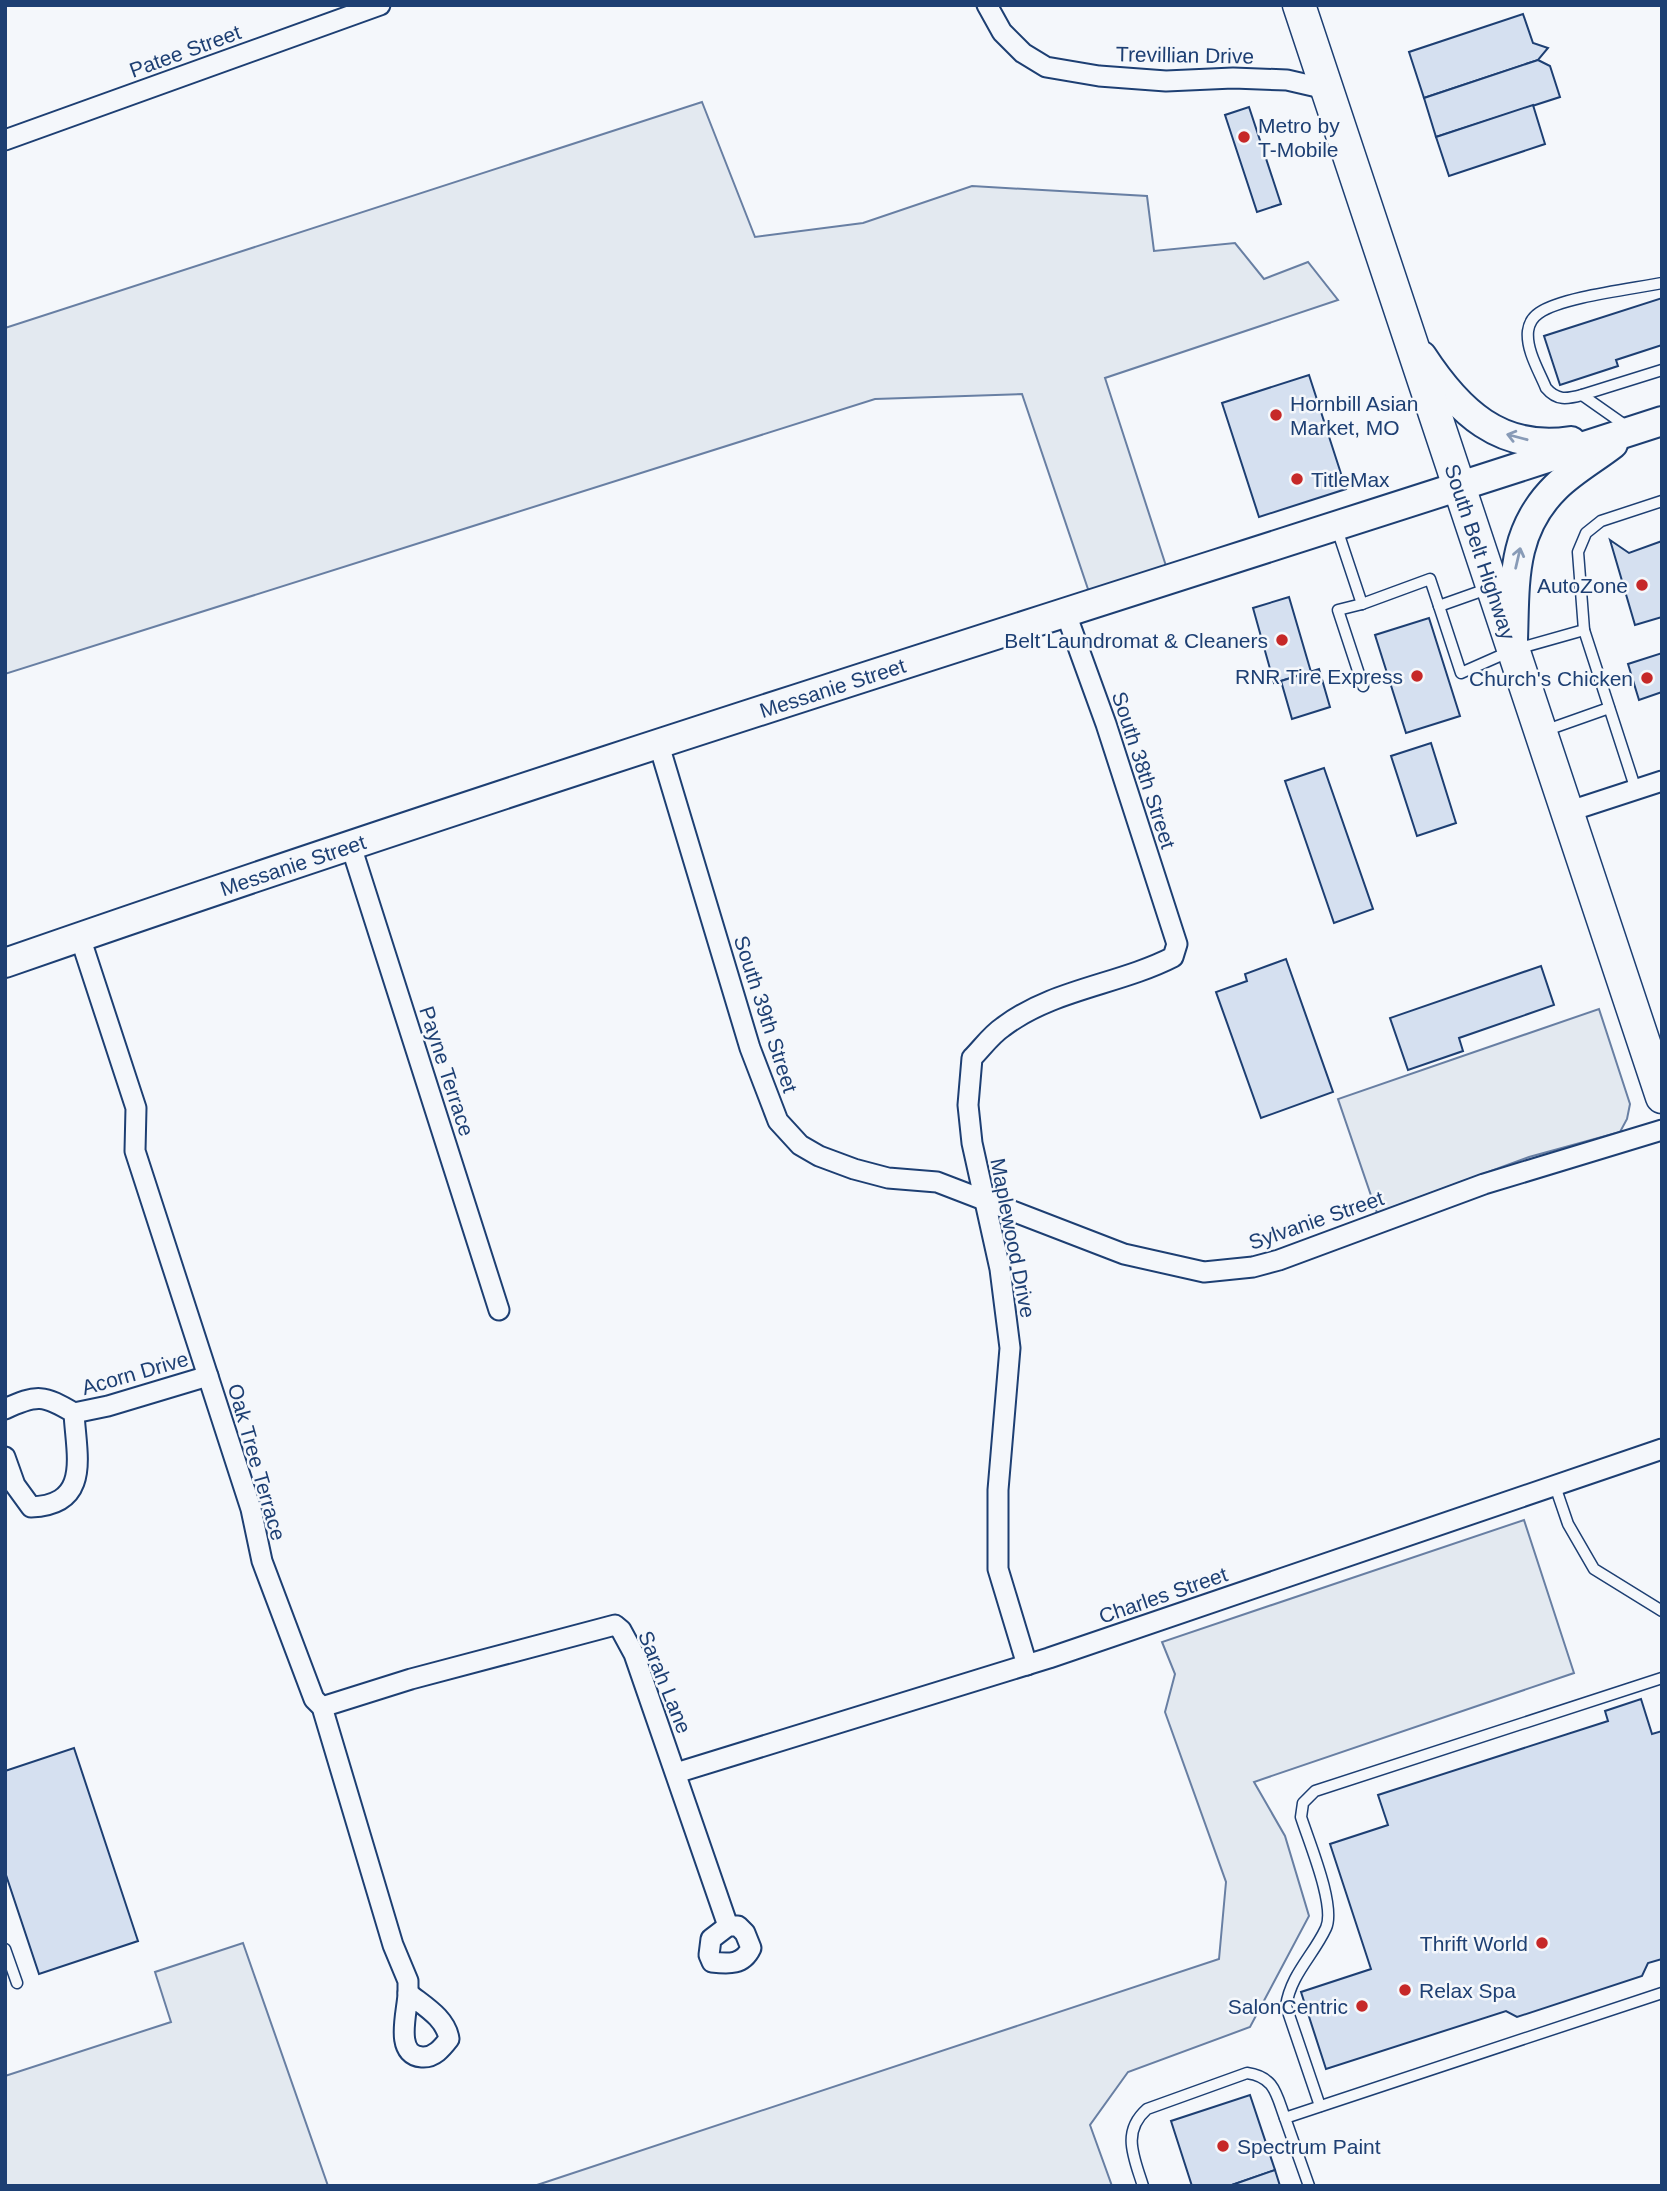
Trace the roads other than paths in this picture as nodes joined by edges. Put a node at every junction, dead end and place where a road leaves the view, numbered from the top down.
1 (380, 5) edge
2 (987, 5) edge
3 (1299, 5) edge
4 (1326, 89) junction
5 (5, 140) edge
6 (1662, 283) edge
7 (1407, 333) junction
8 (1662, 370) edge
9 (1583, 396) junction
10 (1662, 421) edge
11 (1632, 430) junction
12 (1458, 487) junction
13 (1662, 501) edge
14 (1335, 526) junction
15 (1492, 588) junction
16 (1362, 604) junction
17 (1439, 606) junction
18 (1065, 611) junction
19 (1584, 630) junction
20 (1513, 650) junction
21 (1363, 686) dead end
22 (1609, 708) junction
23 (1540, 732) junction
24 (659, 745) junction
25 (1662, 781) edge
26 (1636, 790) junction
27 (1567, 812) junction
28 (351, 846) junction
29 (80, 937) junction
30 (1177, 944) joint
31 (5, 963) edge
32 (1662, 1097) edge
33 (1662, 1130) edge
34 (983, 1200) junction
35 (499, 1310) dead end
36 (208, 1376) junction
37 (5, 1409) edge
38 (74, 1413) junction
39 (1662, 1449) edge
40 (5, 1457) edge
41 (1555, 1486) junction
42 (1662, 1611) edge
43 (1027, 1665) junction
44 (1662, 1678) edge
45 (321, 1707) junction
46 (676, 1773) junction
47 (728, 1926) dead end
48 (5, 1949) edge
49 (17, 1983) dead end
50 (408, 1993) dead end
51 (1662, 1993) edge
52 (1320, 2106) junction
53 (1285, 2118) junction
54 (1143, 2186) edge
55 (1309, 2186) edge

1 - 5 street, Patee Street
2 - 4 street, Trevillian Drive
3 - 4 main road, South Belt Highway
4 - 7 main road, South Belt Highway
6 - 9 lane
11 -> 7 street
7 - 12 main road, South Belt Highway
8 - 9 lane
9 - 11 lane
10 - 11 street, Messanie Street
11 - 12 street, Messanie Street
20 -> 11 street
12 - 14 street, Messanie Street
12 - 15 main road, South Belt Highway
13 - 19 lane
14 - 16 lane
14 - 18 street, Messanie Street
15 - 17 lane
15 - 20 main road, South Belt Highway
16 - 17 lane
16 - 21 lane
17 - 20 lane
18 - 24 street, Messanie Street
18 - 30 street, South 38th Street
19 - 20 lane
19 - 22 lane
20 - 23 main road, South Belt Highway
22 - 23 lane
22 - 26 lane
23 - 27 main road, South Belt Highway
24 - 28 street, Messanie Street
24 - 34 street, South 39th Street
25 - 26 street
26 - 27 street
27 - 32 main road, South Belt Highway
28 - 29 street, Messanie Street
28 - 35 street, Payne Terrace
29 - 31 street, Messanie Street
29 - 36 street, Oak Tree Terrace
30 - 34 street, Maplewood Drive
33 - 34 street, Sylvanie Street
34 - 43 street, Maplewood Drive
36 - 38 street, Acorn Drive
36 - 45 street, Oak Tree Terrace
37 - 38 street, Acorn Drive
38 - 40 street, Acorn Drive
39 - 41 street, Charles Street
41 - 42 lane
41 - 43 street, Charles Street
43 - 46 street, Charles Street
44 - 52 lane
45 - 46 street, Sarah Lane
45 - 50 street, Oak Tree Terrace
46 - 47 street, Sarah Lane
48 - 49 lane
51 - 52 lane
52 - 53 lane
53 - 54 lane
53 - 55 lane

